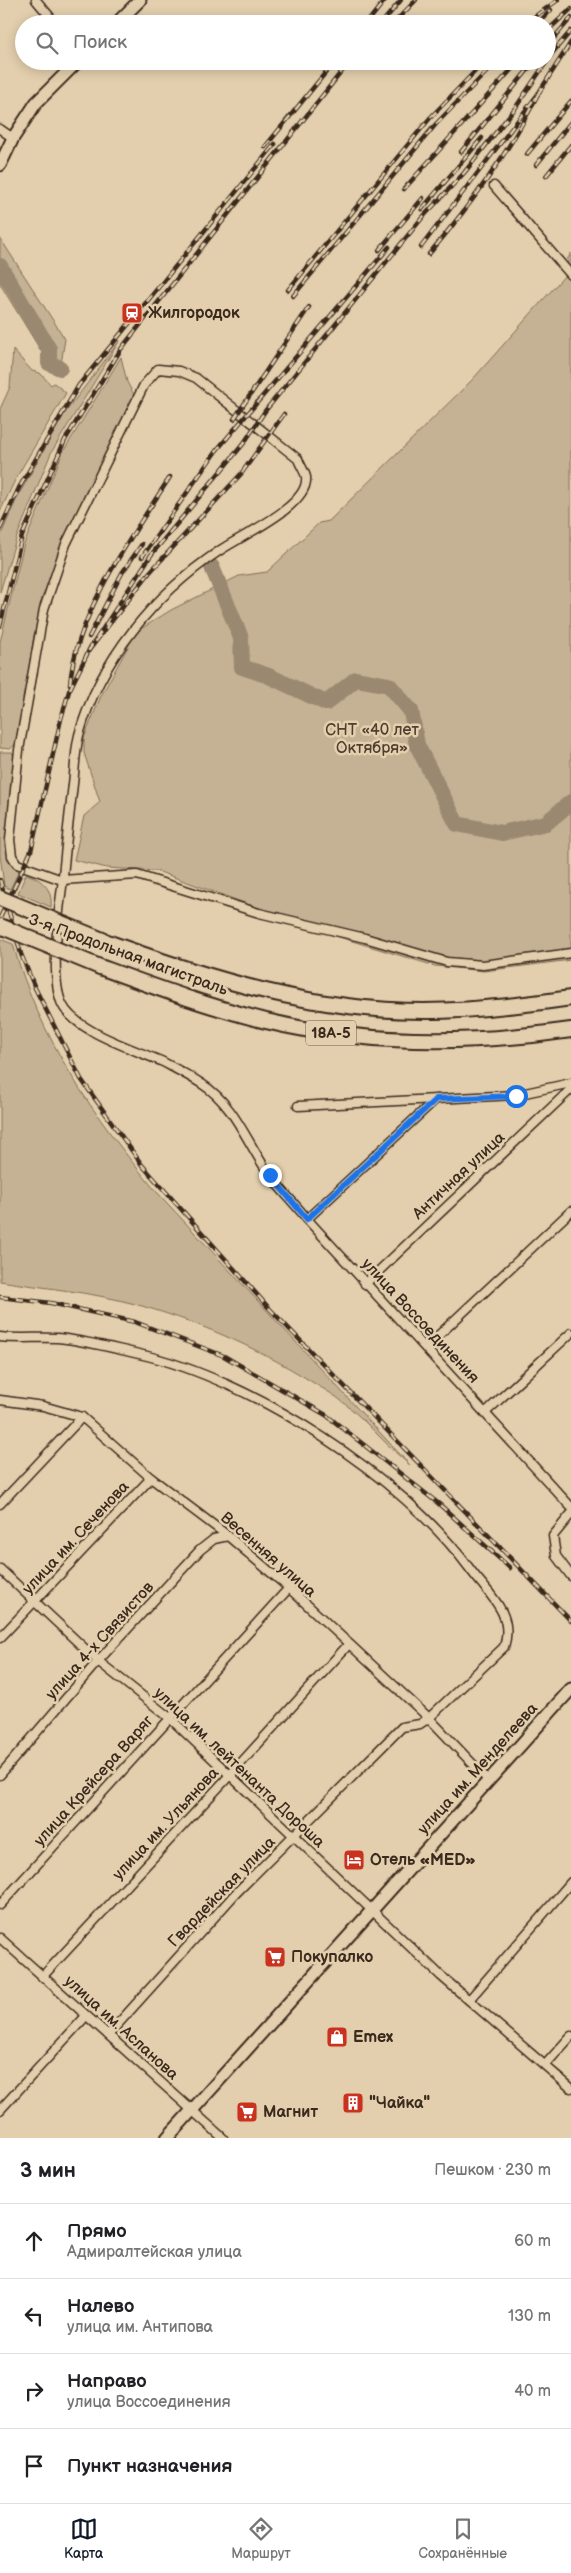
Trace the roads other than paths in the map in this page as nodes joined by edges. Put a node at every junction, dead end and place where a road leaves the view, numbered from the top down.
1 (36, 0) edge
2 (140, 0) edge
3 (48, 15) edge
4 (125, 15) edge
5 (69, 70) edge
6 (0, 129) edge
7 (13, 138) junction
8 (0, 165) edge
9 (494, 186) dead end
10 (571, 275) edge
11 (62, 880) junction
12 (0, 898) edge
13 (0, 926) edge
14 (571, 953) edge
15 (571, 998) edge
16 (571, 1030) edge
17 (571, 1083) edge
18 (571, 1089) edge
19 (436, 1099) junction
20 (298, 1106) dead end
21 (571, 1211) edge
22 (307, 1219) junction
23 (365, 1284) junction
24 (571, 1333) edge
25 (0, 1337) edge
26 (426, 1347) junction
27 (0, 1400) edge
28 (486, 1412) junction
29 (82, 1417) junction
30 (151, 1478) junction
31 (0, 1504) edge
32 (571, 1507) edge
33 (571, 1514) edge
34 (228, 1536) junction
35 (0, 1569) edge
36 (571, 1576) edge
37 (289, 1588) junction
38 (34, 1602) junction
39 (0, 1638) edge
40 (348, 1645) junction
41 (98, 1661) junction
42 (571, 1689) edge
43 (170, 1718) junction
44 (429, 1718) junction
45 (0, 1775) edge
46 (230, 1775) junction
47 (489, 1781) junction
48 (294, 1837) junction
49 (571, 1882) edge
50 (0, 1905) edge
51 (372, 1911) junction
52 (2, 1943) edge
53 (42, 1977) junction
54 (469, 2000) junction
55 (86, 2016) junction
56 (108, 2035) junction
57 (571, 2036) edge
58 (546, 2064) junction
59 (571, 2088) edge
60 (0, 2110) edge
61 (192, 2110) junction
62 (168, 2138) edge
63 (223, 2138) edge

1 - 3 street
2 - 4 main road
5 - 7 main road
6 - 7 street
7 - 8 main road
9 - 10 street
11 - 11 street, улица Воссоединения
11 - 14 street
11 - 22 street, улица Воссоединения
12 - 15 highway, 3-я Продольная магистраль / 18А-5, bridge
13 - 16 highway, 3-я Продольная магистраль / 18А-5, bridge
17 - 19 street
18 - 23 street, Античная улица
19 - 20 street
19 - 22 street
21 - 26 street
22 - 23 street, улица Воссоединения
23 - 26 street, улица Воссоединения
24 - 28 street
25 - 44 street
26 - 28 street, улица Воссоединения
27 - 29 street, Весенняя улица
28 - 32 street, улица Воссоединения
29 - 30 street, Весенняя улица
29 - 31 street
30 - 34 street, Весенняя улица
30 - 38 street, улица им. Сеченова
33 - 36 street
34 - 37 street, Весенняя улица
34 - 41 street, улица 4-х Связистов
35 - 38 street, улица им. лейтенанта Дороша
37 - 40 street, Весенняя улица
37 - 43 street, улица Крейсера Варяг
38 - 39 street, улица им. Сеченова
38 - 41 street, улица им. лейтенанта Дороша
40 - 44 street, Весенняя улица
40 - 46 street, улица им. Ульянова
41 - 43 street, улица им. лейтенанта Дороша
41 - 45 street, улица 4-х Связистов
42 - 47 main road, улица им. Менделеева
43 - 46 street, улица им. лейтенанта Дороша
43 - 50 street, улица Крейсера Варяг
44 - 47 street, Весенняя улица
44 - 48 street, Гвардейская улица
46 - 48 street, улица им. лейтенанта Дороша
46 - 53 street, улица им. Ульянова
47 - 51 main road, улица им. Менделеева
48 - 51 street, улица им. лейтенанта Дороша
48 - 56 street, Гвардейская улица
49 - 54 street
51 - 54 street, улица им. лейтенанта Дороша
51 - 61 main road, улица им. Менделеева
52 - 53 street, улица им. Асланова
53 - 55 street, улица им. Асланова
54 - 58 street, улица им. лейтенанта Дороша
55 - 56 street, улица им. Асланова
55 - 60 street
56 - 61 street, улица им. Асланова
57 - 58 street
58 - 59 street, улица им. лейтенанта Дороша
61 - 62 main road, улица им. Менделеева
61 - 63 street, улица им. Асланова

